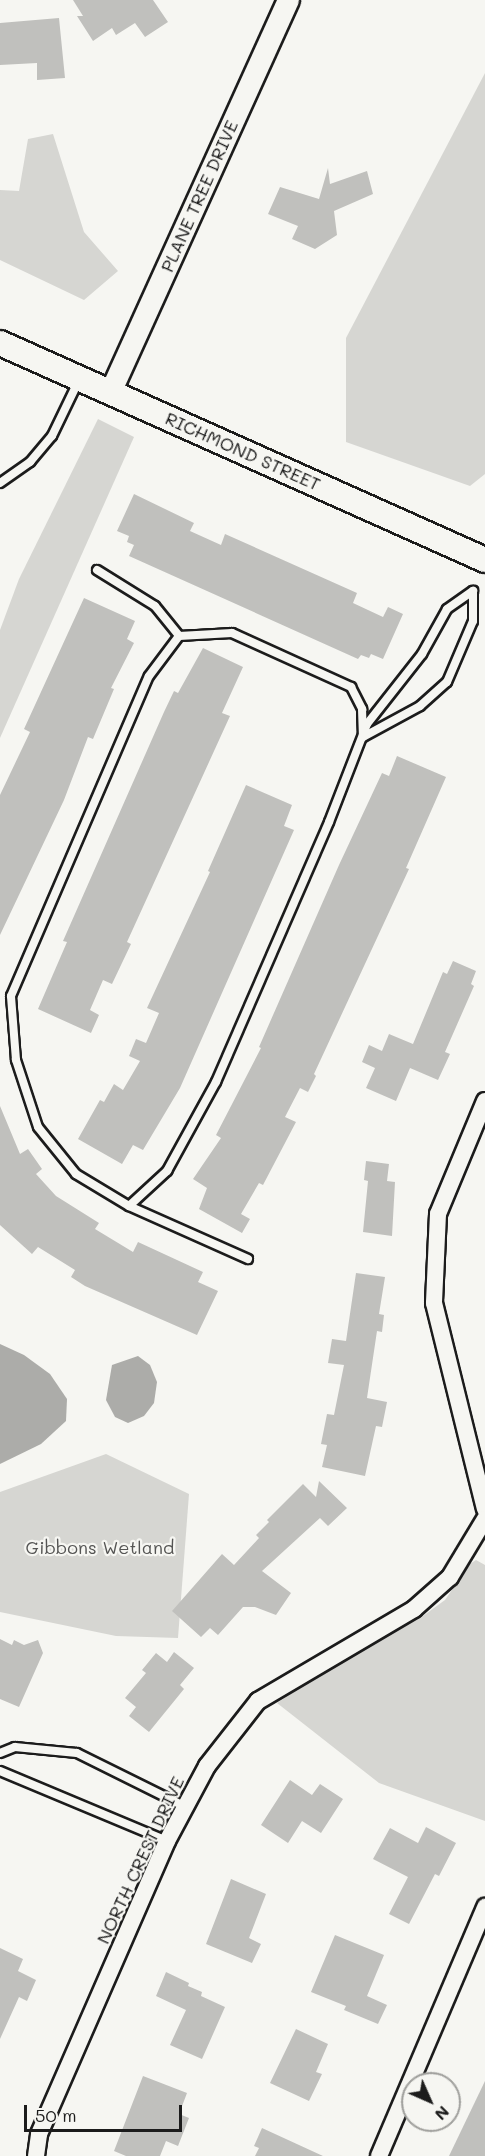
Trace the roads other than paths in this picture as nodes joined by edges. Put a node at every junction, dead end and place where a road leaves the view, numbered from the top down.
1 (288, 0) edge
2 (0, 343) edge
3 (80, 378) junction
4 (110, 392) junction
5 (0, 483) edge
6 (485, 560) edge
7 (97, 570) dead end
8 (179, 636) junction
9 (363, 737) junction
10 (485, 1101) edge
11 (129, 1206) junction
12 (248, 1259) dead end
13 (485, 1509) edge
14 (485, 1519) edge
15 (0, 1753) edge
16 (0, 1772) edge
17 (184, 1806) junction
18 (166, 1841) junction
19 (485, 1907) edge
20 (481, 1931) edge
21 (36, 2156) edge
22 (379, 2156) edge

1 - 4 street, PLANE TREE DRIVE
2 - 3 main road, RICHMOND STREET
3 - 4 main road, RICHMOND STREET
3 - 5 lane
4 - 6 main road, RICHMOND STREET
7 - 8 lane
8 - 9 lane
8 - 11 lane
9 - 9 lane
9 - 11 lane
10 - 13 street
11 - 12 lane
14 - 17 street, NORTH CREST DRIVE
15 - 17 lane
16 - 18 lane
17 - 18 street, NORTH CREST DRIVE
18 - 21 street, NORTH CREST DRIVE
19 - 20 street
20 - 22 street

